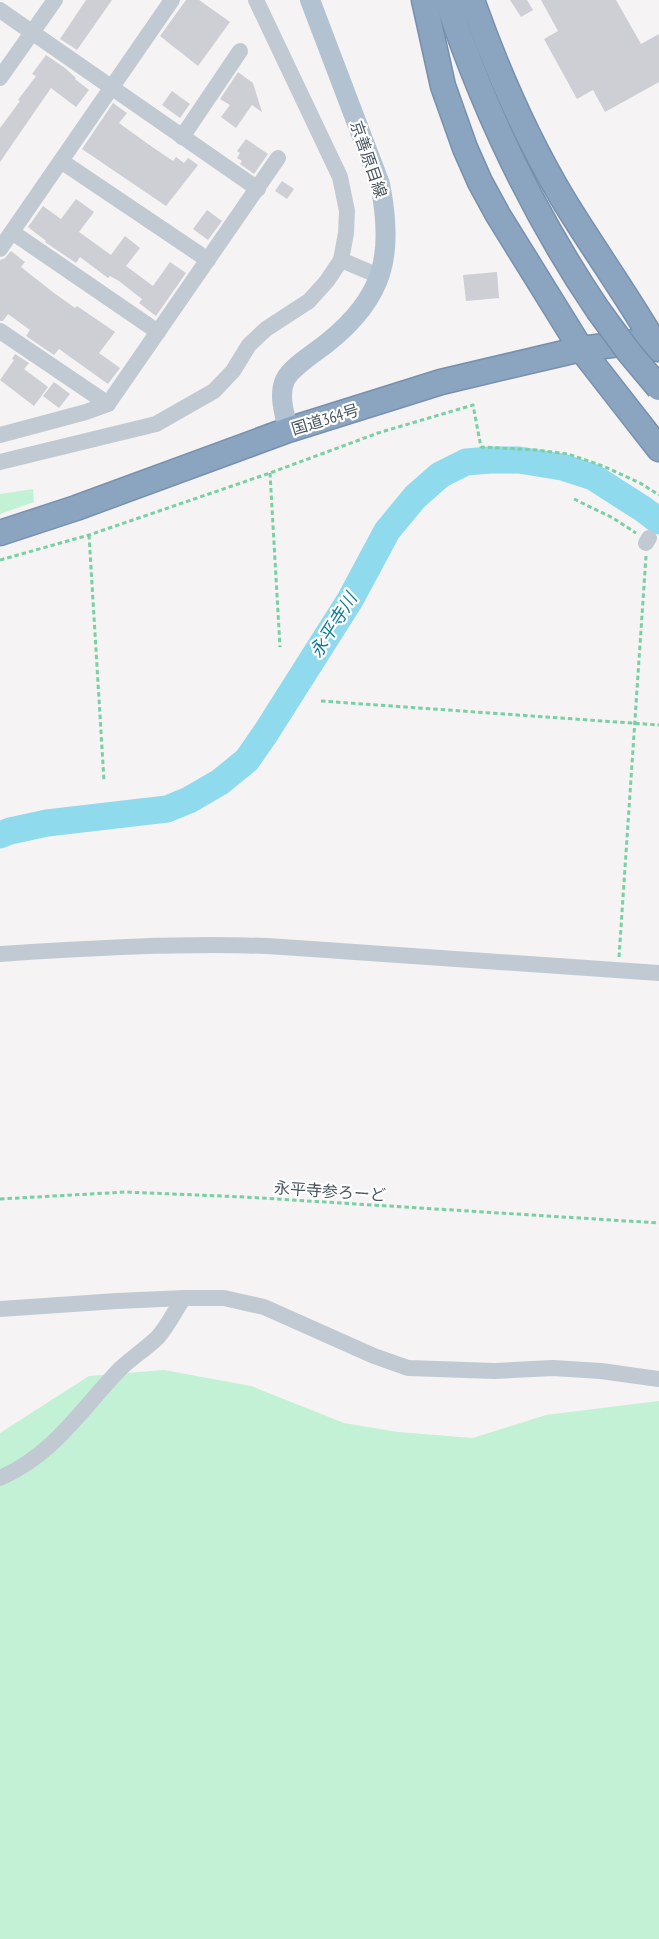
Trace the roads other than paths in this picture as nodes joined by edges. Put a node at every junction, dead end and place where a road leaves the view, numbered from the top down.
1 (55, 0) edge
2 (172, 0) edge
3 (256, 0) edge
4 (310, 0) edge
5 (424, 0) edge
6 (447, 0) edge
7 (472, 0) edge
8 (0, 10) edge
9 (32, 32) junction
10 (240, 51) dead end
11 (0, 78) edge
12 (111, 87) junction
13 (182, 136) junction
14 (278, 158) dead end
15 (61, 161) junction
16 (258, 189) junction
17 (12, 232) junction
18 (0, 249) edge
19 (208, 260) junction
20 (341, 260) junction
21 (379, 276) junction
22 (0, 331) edge
23 (158, 332) junction
24 (657, 343) edge
25 (581, 349) junction
26 (659, 387) edge
27 (108, 404) junction
28 (288, 430) junction
29 (0, 435) edge
30 (659, 448) edge
31 (0, 462) edge
32 (0, 533) edge
33 (0, 954) edge
34 (659, 973) edge
35 (184, 1298) junction
36 (0, 1310) edge
37 (659, 1379) edge
38 (0, 1478) edge

1 - 9 street
2 - 12 street
3 - 20 street
4 - 21 main road, 京善原目線
5 - 25 highway
6 - 26 highway, bridge
7 - 24 highway
8 - 9 street
9 - 11 street
9 - 12 street
10 - 13 street
12 - 13 street
12 - 15 street
13 - 16 street
14 - 16 street
15 - 17 street
15 - 19 street
16 - 19 street
17 - 18 street
17 - 23 street
19 - 23 street
20 - 21 street
20 - 31 street
21 - 28 main road, 京善原目線
22 - 27 street
23 - 27 street
24 - 25 highway, 国道364号
25 - 28 highway, 国道364号
25 - 30 highway
27 - 29 street
28 - 32 highway, 国道364号
33 - 34 street
35 - 36 street
35 - 37 street
35 - 38 street

